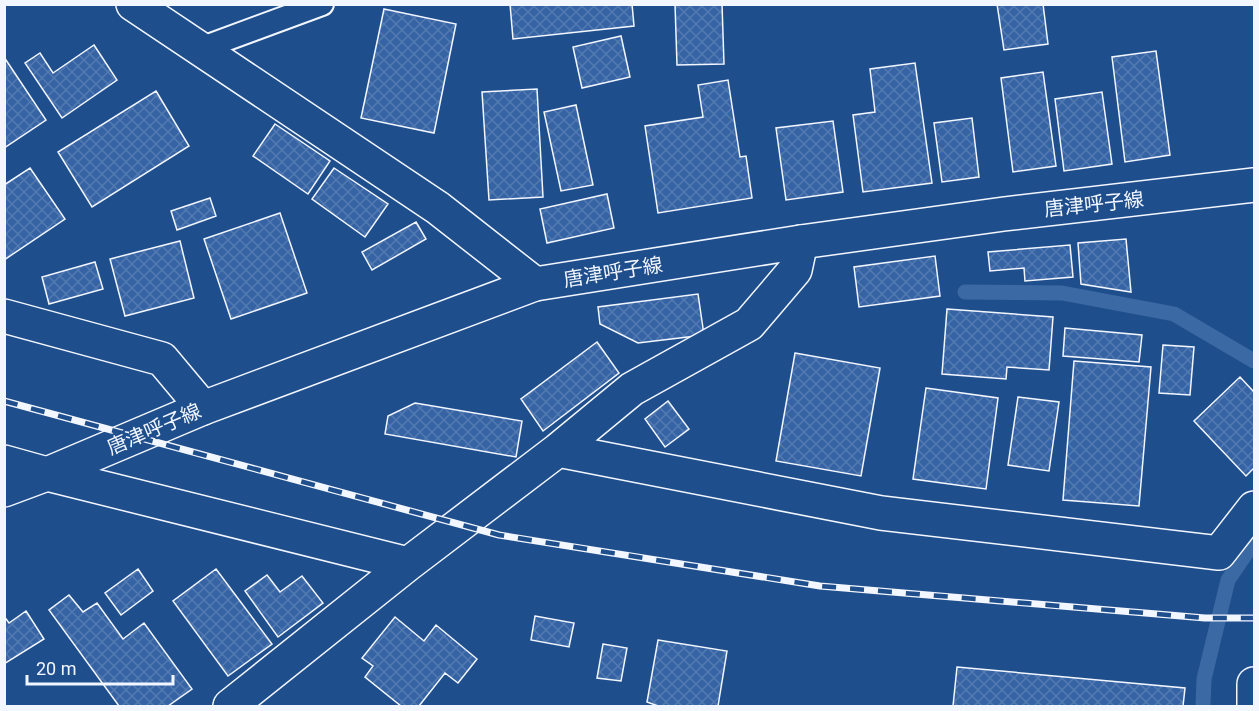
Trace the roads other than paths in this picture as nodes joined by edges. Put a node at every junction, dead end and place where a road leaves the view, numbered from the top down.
1 (133, 4) edge
2 (322, 4) edge
3 (200, 50) junction
4 (1254, 185) edge
5 (801, 242) junction
6 (535, 284) junction
7 (4, 316) edge
8 (203, 408) junction
9 (558, 450) junction
10 (4, 462) edge
11 (47, 474) junction
12 (4, 490) edge
13 (1254, 508) edge
14 (408, 564) junction
15 (1254, 684) edge
16 (230, 706) edge
17 (1254, 706) edge

1 - 3 street
2 - 3 lane
3 - 6 street
4 - 5 street, 唐津呼子線
5 - 6 street, 唐津呼子線
5 - 9 street
6 - 8 street, 唐津呼子線
7 - 8 street
8 - 11 street, 唐津呼子線
9 - 13 street
9 - 14 street
10 - 11 street
11 - 12 street, 唐津呼子線
11 - 14 street
14 - 16 street
15 - 17 street

